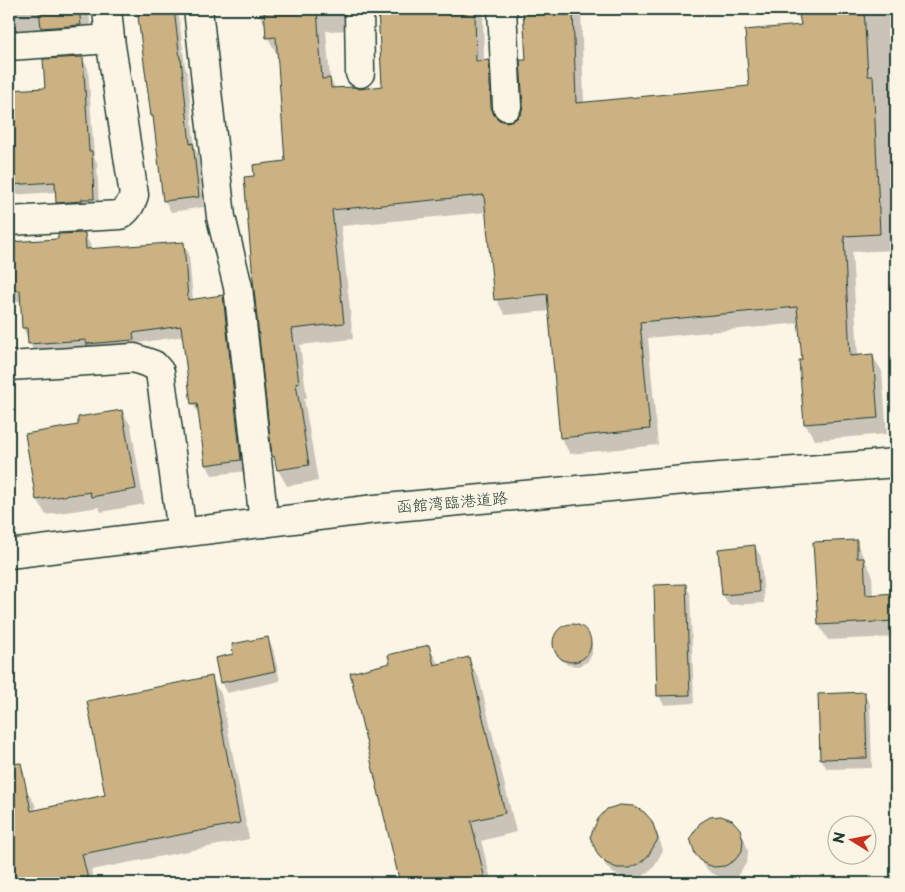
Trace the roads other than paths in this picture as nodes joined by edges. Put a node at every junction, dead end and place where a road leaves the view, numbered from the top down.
1 (108, 9) edge
2 (198, 9) edge
3 (360, 9) edge
4 (502, 9) edge
5 (110, 39) junction
6 (9, 46) edge
7 (360, 73) dead end
8 (507, 106) dead end
9 (9, 221) edge
10 (9, 366) edge
11 (896, 463) edge
12 (264, 523) junction
13 (182, 533) junction
14 (9, 554) edge

1 - 5 street
2 - 12 street
3 - 7 street
4 - 8 street
5 - 6 street
5 - 9 street
10 - 13 street
11 - 12 street, 函館湾臨港道路
12 - 13 street, 函館湾臨港道路
13 - 14 street, 函館湾臨港道路

